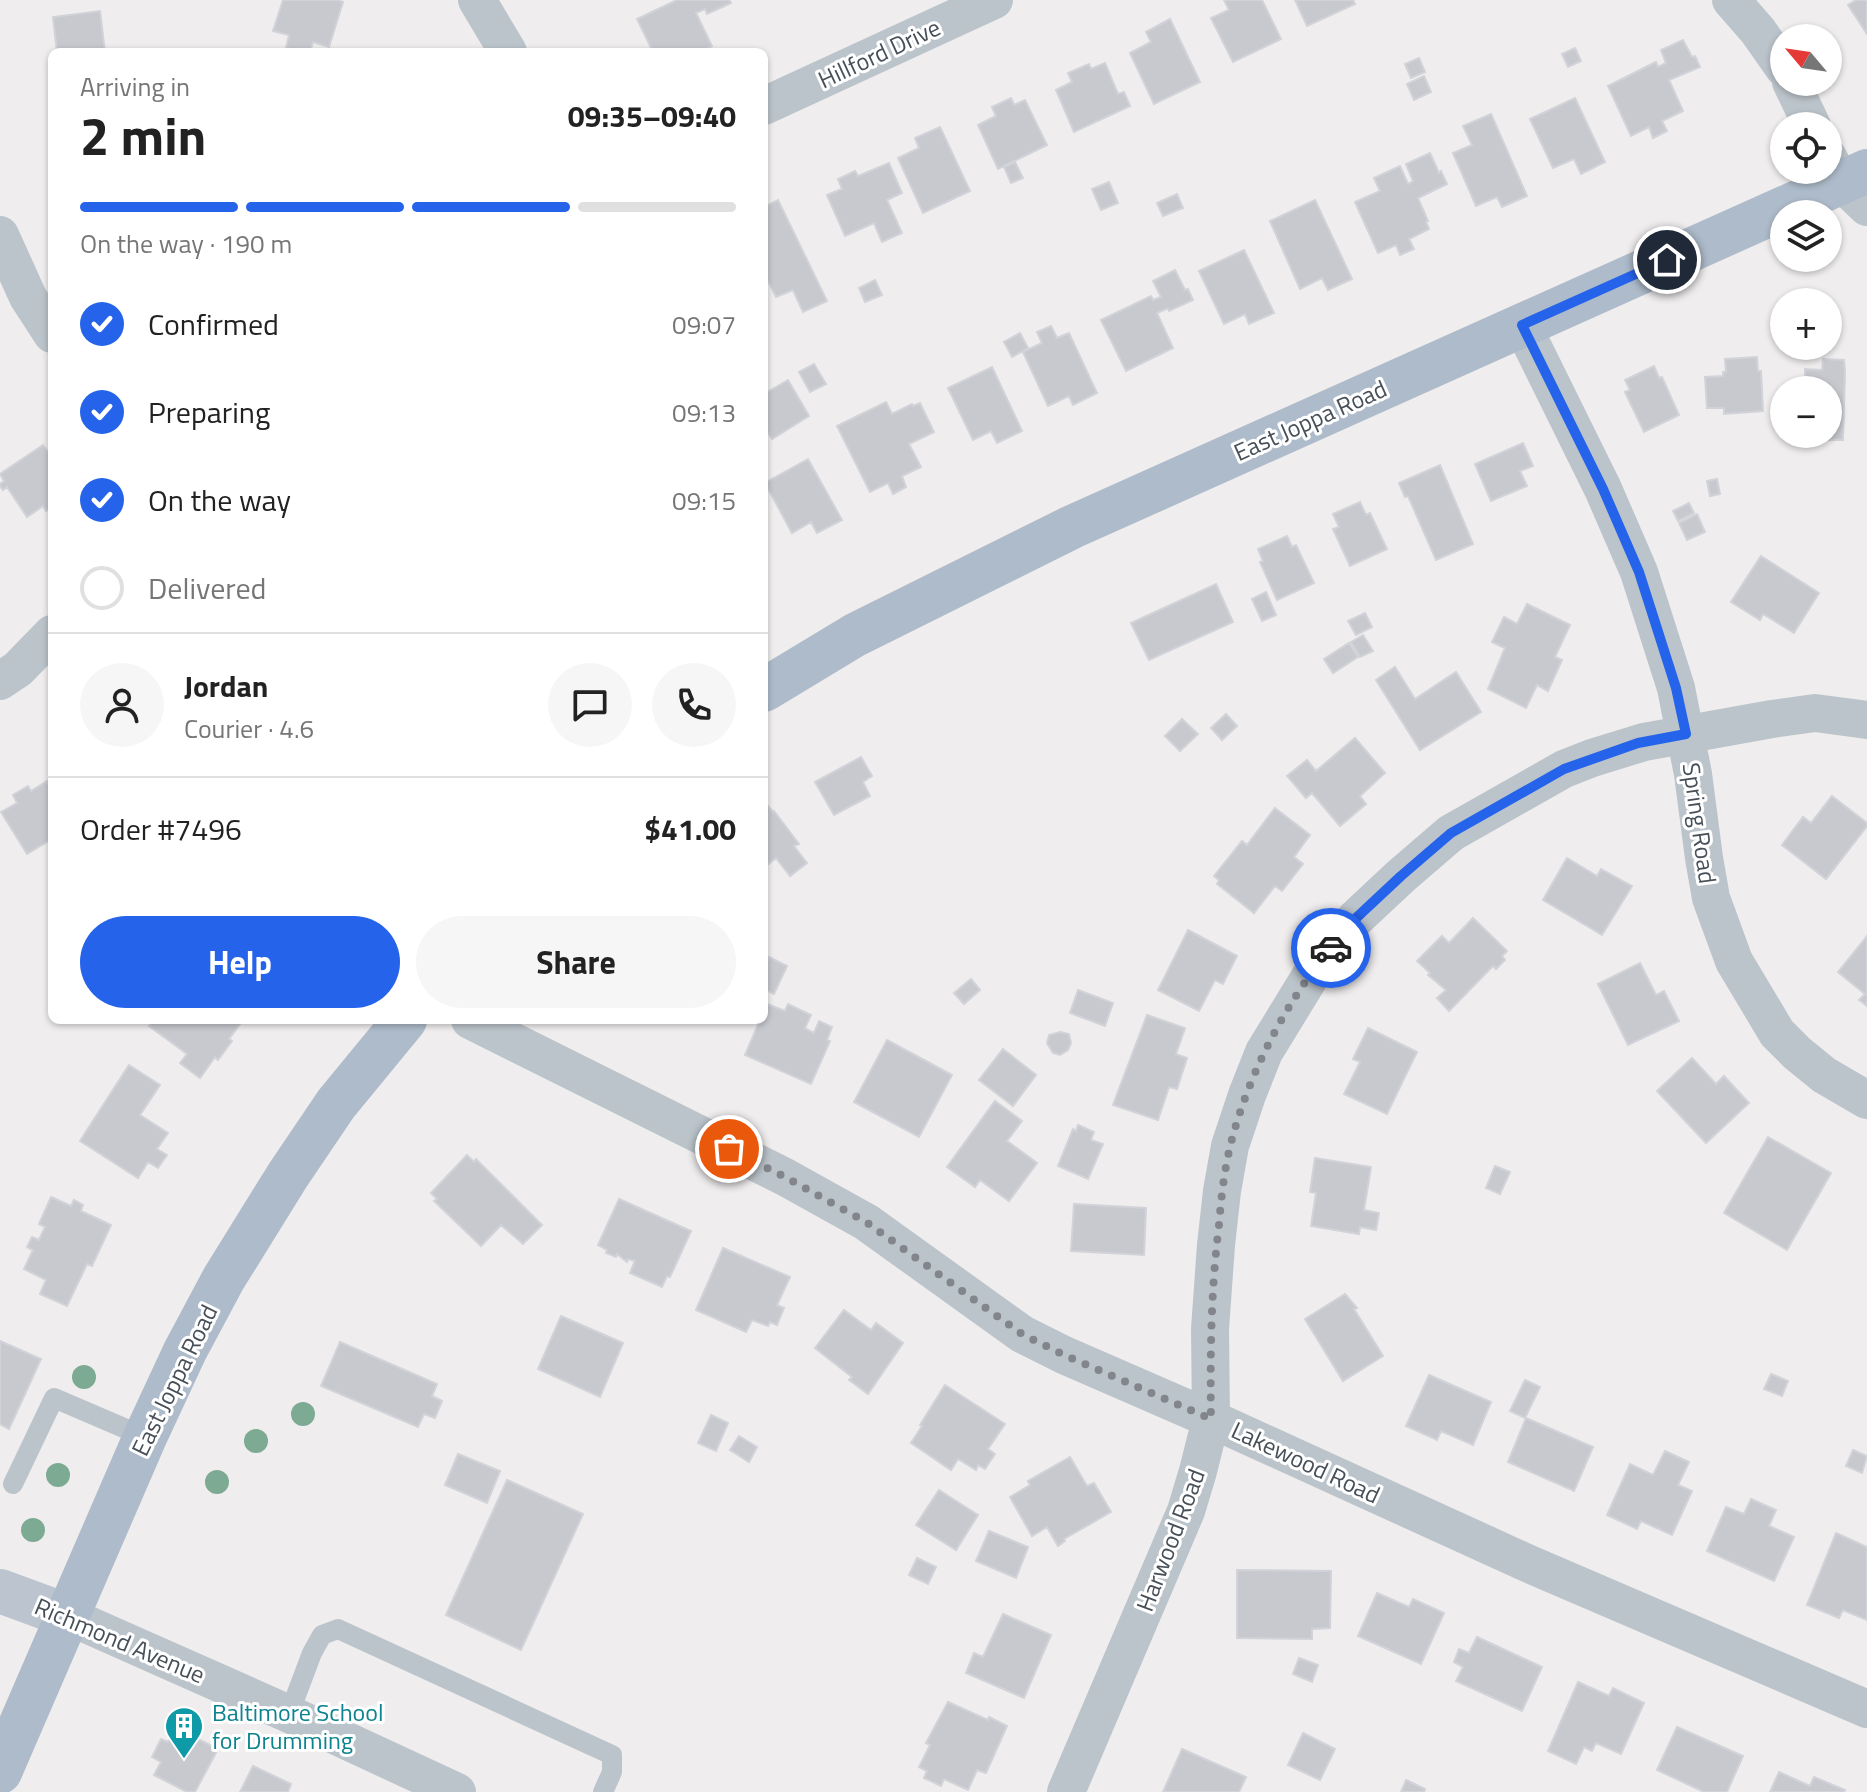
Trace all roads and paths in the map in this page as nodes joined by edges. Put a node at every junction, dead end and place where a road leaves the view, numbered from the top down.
1 (477, 0) edge
2 (994, 0) edge
3 (1731, 0) edge
4 (506, 48) edge
5 (1770, 48) edge
6 (768, 104) edge
7 (1851, 179) edge
8 (0, 235) edge
9 (1522, 325) junction
10 (48, 328) edge
11 (48, 638) edge
12 (0, 681) edge
13 (768, 688) edge
14 (1867, 720) edge
15 (1686, 734) junction
16 (402, 1024) edge
17 (478, 1024) edge
18 (1867, 1100) edge
19 (1211, 1419) junction
20 (145, 1437) junction
21 (13, 1484) dead end
22 (0, 1591) edge
23 (68, 1616) junction
24 (1867, 1709) edge
25 (289, 1714) junction
26 (4, 1753) edge
27 (457, 1792) edge
28 (603, 1792) edge
29 (1066, 1792) edge

1 - 4 street
2 - 6 street, Hillford Drive
3 - 5 street
7 - 9 main road, East Joppa Road
8 - 10 street
9 - 13 main road, East Joppa Road
9 - 15 street, Spring Road
11 - 12 street
14 - 15 street, Harwood Road
15 - 18 street, Spring Road
15 - 19 street, Harwood Road
16 - 20 main road, East Joppa Road
17 - 19 street, Lakewood Road
19 - 24 street, Lakewood Road
19 - 29 street, Harwood Road
20 - 21 lane
20 - 23 main road, East Joppa Road
22 - 23 street, Richmond Avenue
23 - 25 street, Richmond Avenue
23 - 26 main road, East Joppa Road
25 - 27 street, Richmond Avenue
25 - 28 lane

